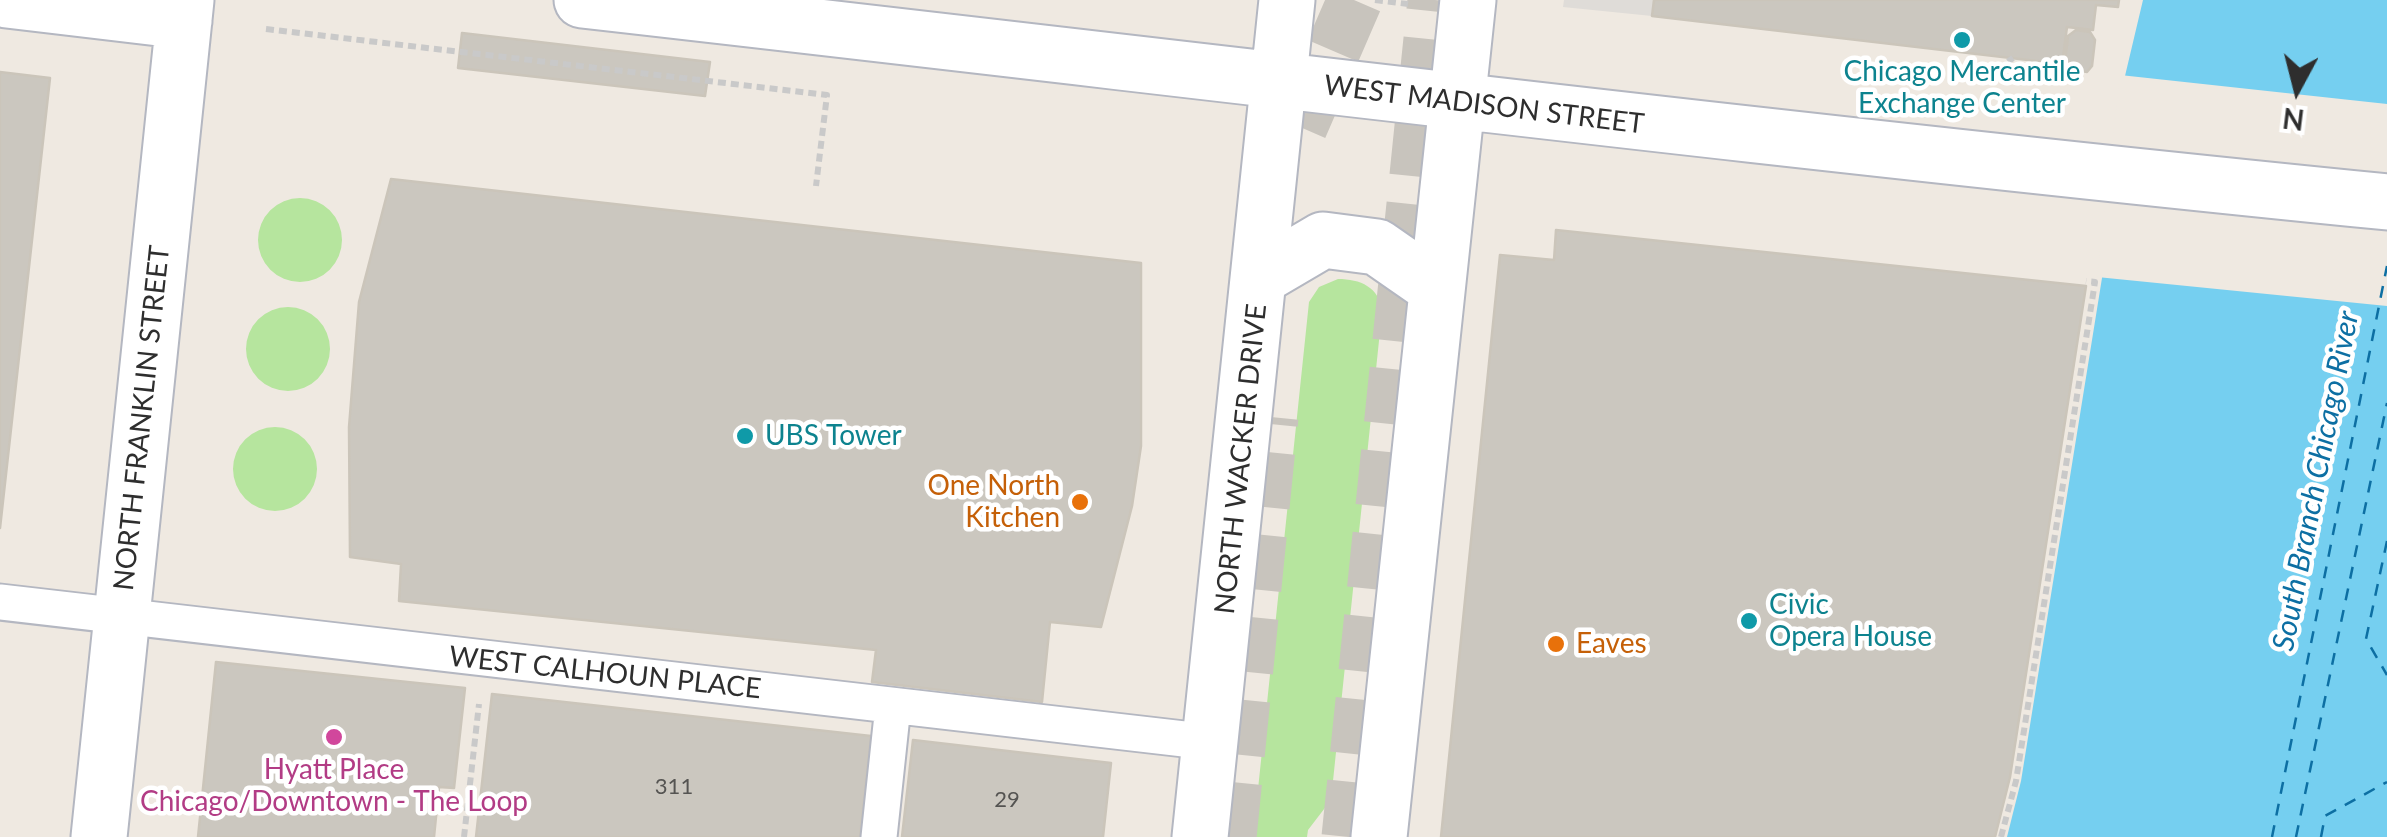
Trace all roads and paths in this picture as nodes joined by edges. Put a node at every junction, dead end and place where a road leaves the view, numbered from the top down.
1 (7, 0) edge
2 (582, 0) edge
3 (1286, 0) edge
4 (1375, 0) edge
5 (1441, 2) edge
6 (185, 10) edge
7 (266, 28) dead end
8 (2013, 58) dead end
9 (1986, 77) dead end
10 (1278, 80) junction
11 (1456, 103) junction
12 (816, 186) dead end
13 (2387, 202) edge
14 (1260, 276) junction
15 (2086, 281) dead end
16 (1436, 288) junction
17 (0, 602) edge
18 (123, 617) junction
19 (484, 659) junction
20 (893, 706) junction
21 (1210, 742) junction
22 (99, 837) edge
23 (464, 837) edge
24 (879, 837) edge
25 (1200, 837) edge
26 (1379, 837) edge
27 (2001, 837) edge

1 - 6 main road
2 - 10 main road, WEST MADISON STREET
3 - 10 main road, NORTH WACKER DRIVE
4 - 5 path
5 - 11 main road
6 - 18 main road, NORTH FRANKLIN STREET
7 - 12 path
8 - 9 path
10 - 11 main road, WEST MADISON STREET
10 - 14 main road, NORTH WACKER DRIVE
11 - 13 main road, WEST MADISON STREET
11 - 16 main road
14 - 16 main road
14 - 21 main road, NORTH WACKER DRIVE
15 - 27 path
16 - 26 main road
17 - 18 lane, WEST CALHOUN PLACE
18 - 19 lane, WEST CALHOUN PLACE
18 - 22 main road, NORTH FRANKLIN STREET
19 - 20 lane, WEST CALHOUN PLACE
19 - 23 path
20 - 21 lane, WEST CALHOUN PLACE
20 - 24 lane
21 - 25 main road, NORTH WACKER DRIVE

